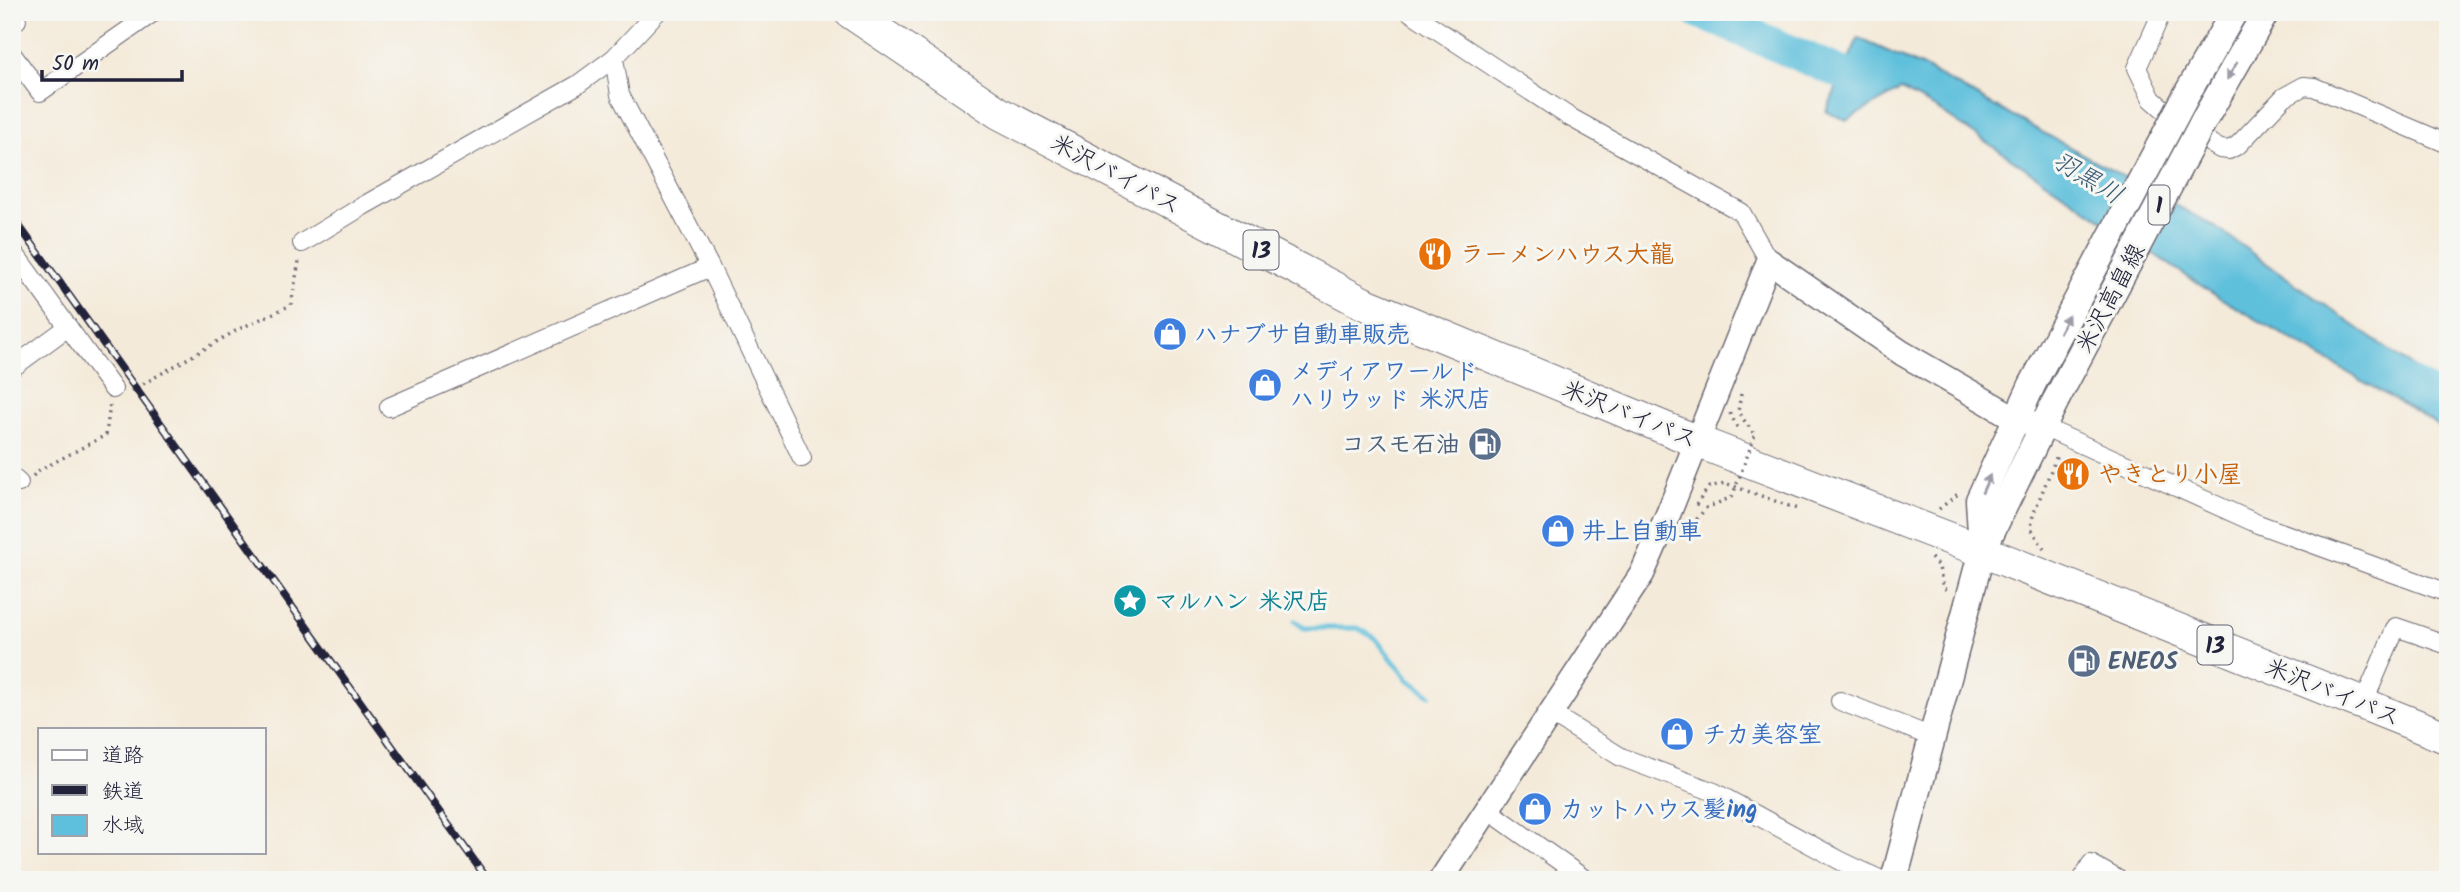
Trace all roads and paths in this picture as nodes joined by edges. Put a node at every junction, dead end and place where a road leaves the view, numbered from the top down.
1 (154, 12) edge
2 (657, 12) edge
3 (850, 12) edge
4 (1410, 12) edge
5 (2162, 12) edge
6 (2234, 12) edge
7 (2266, 12) edge
8 (12, 14) edge
9 (12, 24) edge
10 (12, 54) edge
11 (614, 58) junction
12 (2448, 144) edge
13 (302, 243) joint
14 (12, 250) edge
15 (1769, 261) junction
16 (710, 267) junction
17 (68, 327) junction
18 (12, 368) edge
19 (1742, 386) dead end
20 (113, 389) dead end
21 (1732, 402) dead end
22 (389, 407) dead end
23 (2015, 418) junction
24 (2054, 431) junction
25 (1740, 433) dead end
26 (1696, 441) junction
27 (802, 458) dead end
28 (20, 480) edge
29 (1956, 497) dead end
30 (1801, 510) dead end
31 (1934, 512) dead end
32 (1982, 551) junction
33 (1928, 555) dead end
34 (2050, 558) dead end
35 (1943, 588) dead end
36 (2448, 593) edge
37 (2448, 645) edge
38 (1840, 701) dead end
39 (2363, 704) junction
40 (1550, 713) junction
41 (1932, 737) junction
42 (2448, 738) edge
43 (1488, 810) junction
44 (1445, 877) edge
45 (1586, 880) edge
46 (1881, 880) edge
47 (1894, 880) edge
48 (2082, 880) edge
49 (2119, 880) edge

1 - 10 street
2 - 11 street
3 - 26 highway, 米沢バイパス / 13
4 - 15 street
5 - 12 street
23 -> 6 main road, 米沢高畠線 / 1, bridge
7 -> 24 main road, 米沢高畠線 / 1, bridge
8 - 9 street
11 - 13 street
11 - 16 street
13 - 28 path
14 - 17 street
15 - 23 street
15 - 26 street
16 - 22 street
16 - 27 street
17 - 18 street
17 - 20 street
19 - 30 path, bridge
21 - 25 path
23 - 24 street
32 -> 23 main road, 米沢高畠線 / 1
24 - 32 main road, 米沢高畠線 / 1
24 - 34 path
24 - 36 street
26 - 32 highway, 米沢バイパス / 13
26 - 40 street
29 - 31 path
32 - 39 highway, 米沢バイパス / 13
32 - 41 main road, 米沢高畠線 / 1
33 - 35 path
37 - 39 street
38 - 41 street
39 - 42 highway, 米沢バイパス / 13
40 - 43 street
40 - 46 street
41 - 47 main road, 米沢高畠線 / 1
43 - 44 street
43 - 45 street
48 - 49 street

